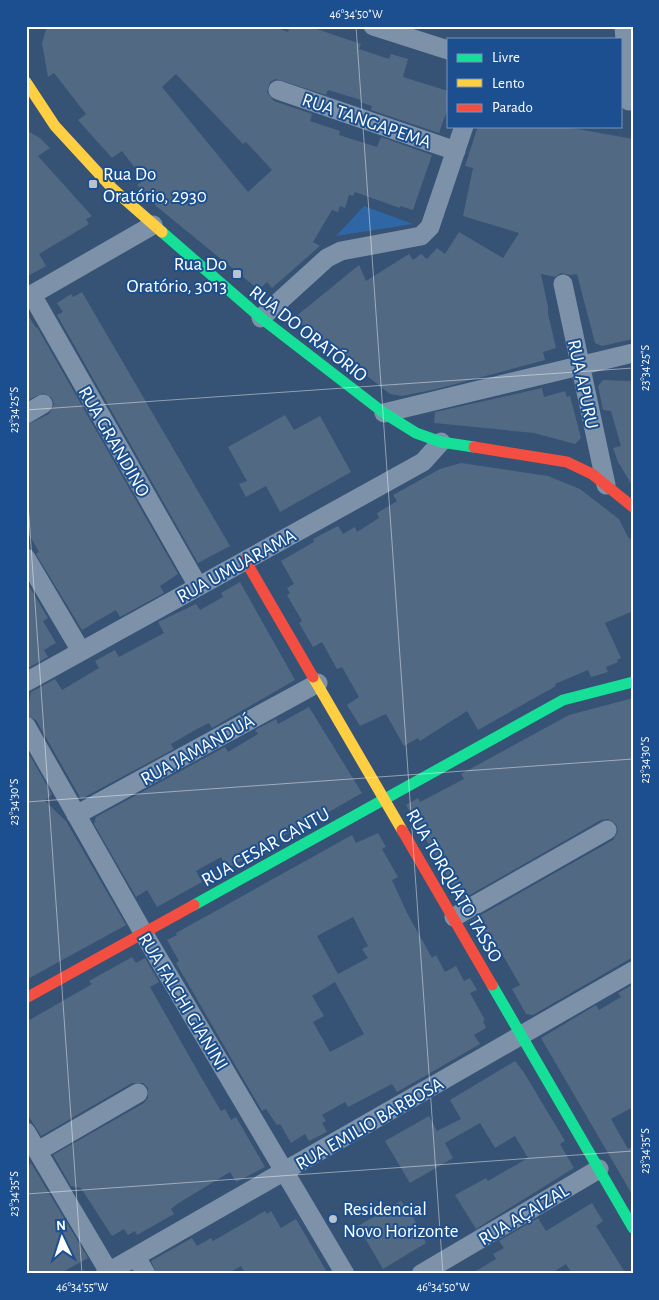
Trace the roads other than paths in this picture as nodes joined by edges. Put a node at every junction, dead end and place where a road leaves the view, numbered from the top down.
1 (374, 26) edge
2 (624, 26) edge
3 (447, 50) edge
4 (26, 82) edge
5 (278, 90) dead end
6 (627, 101) edge
7 (33, 108) edge
8 (463, 128) edge
9 (456, 150) junction
10 (153, 225) junction
11 (563, 284) dead end
12 (29, 296) edge
13 (261, 318) junction
14 (633, 352) edge
15 (580, 365) junction
16 (43, 404) dead end
17 (384, 413) junction
18 (26, 414) edge
19 (441, 442) junction
20 (606, 484) junction
21 (633, 507) edge
22 (26, 558) edge
23 (245, 560) junction
24 (198, 586) junction
25 (81, 651) junction
26 (26, 682) edge
27 (633, 682) edge
28 (318, 683) junction
29 (26, 726) edge
30 (386, 799) junction
31 (76, 815) junction
32 (607, 830) dead end
33 (454, 917) junction
34 (144, 934) junction
35 (633, 971) edge
36 (26, 998) edge
37 (521, 1035) junction
38 (138, 1093) dead end
39 (26, 1132) edge
40 (38, 1151) junction
41 (599, 1169) junction
42 (285, 1172) junction
43 (633, 1228) edge
44 (136, 1257) junction
45 (107, 1273) edge
46 (146, 1274) edge
47 (345, 1274) edge
48 (421, 1274) edge

1 - 3 street
2 - 6 street
4 - 7 street, RUA DO ORATÓRIO
5 - 9 street, RUA TANGAPEMA
7 - 10 street, RUA DO ORATÓRIO
8 - 9 street
9 - 13 street
10 - 12 street
10 - 13 street, RUA DO ORATÓRIO
11 - 15 street, RUA APURU
12 - 24 street, RUA GRANDINO
13 - 17 street, RUA DO ORATÓRIO
14 - 15 street
15 - 17 street
15 - 20 street, RUA APURU
16 - 18 street
17 - 19 street, RUA DO ORATÓRIO
19 - 20 street, RUA DO ORATÓRIO
19 - 23 street, RUA UMUARAMA
20 - 21 street, RUA DO ORATÓRIO
22 - 25 street
23 - 24 street, RUA UMUARAMA
23 - 28 street, RUA TORQUATO TASSO
24 - 25 street, RUA UMUARAMA
25 - 26 street, RUA UMUARAMA
27 - 30 street, RUA CESAR CANTU
28 - 30 street, RUA TORQUATO TASSO
28 - 31 street, RUA JAMANDUÁ
29 - 31 street, RUA FALCHI GIANINI
30 - 33 street, RUA TORQUATO TASSO
30 - 34 street, RUA CESAR CANTU
31 - 34 street, RUA FALCHI GIANINI
32 - 33 street
33 - 37 street, RUA TORQUATO TASSO
34 - 36 street, RUA CESAR CANTU
34 - 42 street, RUA FALCHI GIANINI
35 - 37 street, RUA EMILIO BARBOSA
37 - 41 street, RUA TORQUATO TASSO
37 - 42 street, RUA EMILIO BARBOSA
38 - 40 street
39 - 40 street
40 - 45 street
41 - 43 street, RUA TORQUATO TASSO
41 - 48 street, RUA AÇAIZAL
42 - 44 street, RUA EMILIO BARBOSA
42 - 47 street, RUA FALCHI GIANINI
44 - 45 street, RUA EMILIO BARBOSA
44 - 46 street

